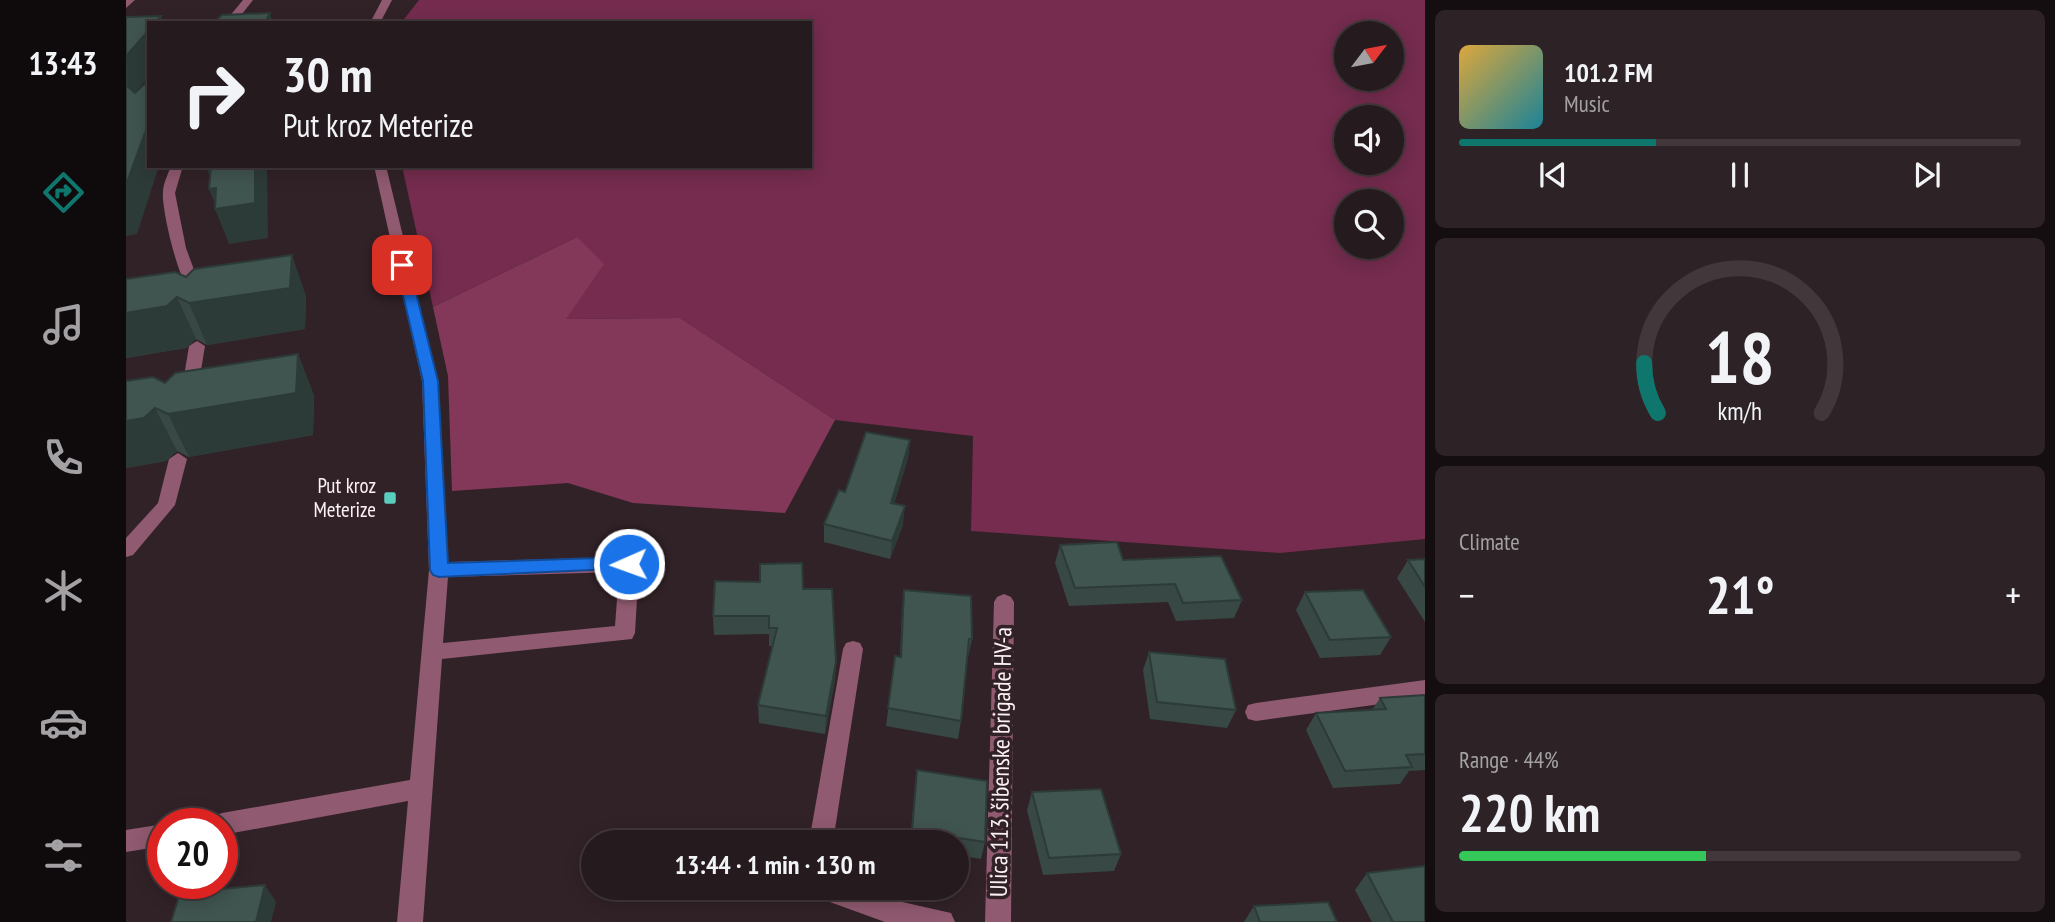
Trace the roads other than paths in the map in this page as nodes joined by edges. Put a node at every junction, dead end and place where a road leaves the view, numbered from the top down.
1 (130, 0) edge
2 (248, 0) edge
3 (387, 0) edge
4 (126, 5) edge
5 (231, 21) edge
6 (376, 21) edge
7 (176, 168) edge
8 (380, 168) edge
9 (202, 312) edge
10 (197, 346) dead end
11 (187, 406) edge
12 (178, 459) dead end
13 (126, 550) edge
14 (439, 570) junction
15 (1004, 602) dead end
16 (853, 649) dead end
17 (432, 652) junction
18 (1425, 689) edge
19 (1256, 712) dead end
20 (420, 789) junction
21 (238, 821) edge
22 (823, 830) edge
23 (147, 838) edge
24 (126, 841) edge
25 (857, 900) edge
26 (410, 922) edge
27 (942, 922) edge
28 (998, 922) edge

1 - 4 street
2 - 5 street
3 - 6 street
7 - 9 street
8 - 14 street
10 - 11 street
12 - 13 street
14 - 17 street
14 - 17 street
15 - 28 street, Ulica 113. šibenske brigade HV-a
16 - 22 street
17 - 20 street
18 - 19 street
20 - 21 street
20 - 26 street
23 - 24 street
25 - 27 street

